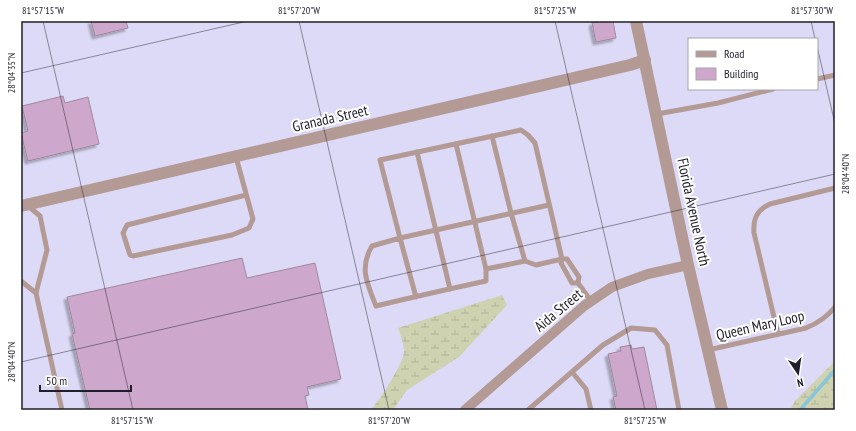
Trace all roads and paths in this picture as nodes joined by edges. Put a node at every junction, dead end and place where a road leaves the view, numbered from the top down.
1 (636, 21) edge
2 (645, 60) junction
3 (835, 75) edge
4 (818, 79) edge
5 (769, 90) edge
6 (657, 114) junction
7 (492, 136) junction
8 (456, 144) junction
9 (417, 152) junction
10 (236, 156) junction
11 (835, 188) edge
12 (246, 195) junction
13 (23, 205) edge
14 (549, 205) junction
15 (511, 213) junction
16 (476, 221) junction
17 (435, 230) junction
18 (400, 238) junction
19 (562, 259) junction
20 (525, 261) junction
21 (688, 265) junction
22 (486, 269) junction
23 (21, 281) edge
24 (578, 283) junction
25 (450, 289) junction
26 (36, 293) junction
27 (416, 297) junction
28 (591, 301) junction
29 (835, 307) edge
30 (778, 334) junction
31 (708, 350) junction
32 (572, 372) junction
33 (62, 410) edge
34 (465, 410) edge
35 (528, 410) edge
36 (591, 410) edge
37 (679, 410) edge
38 (722, 410) edge

1 - 2 street, Florida Avenue North
2 - 6 street, Florida Avenue North
2 - 10 street, Granada Street
3 - 4 lane
5 - 6 lane
6 - 21 street, Florida Avenue North
7 - 8 lane
7 - 14 lane
7 - 15 lane
8 - 9 lane
8 - 16 lane
9 - 17 lane
9 - 18 lane
10 - 12 lane
10 - 13 street, Granada Street
11 - 30 lane
12 - 12 lane
13 - 26 lane
14 - 15 lane
14 - 19 lane
15 - 16 lane
15 - 20 lane
16 - 17 lane
16 - 22 lane
17 - 18 lane
17 - 25 lane
18 - 27 lane
18 - 27 lane
19 - 20 lane
19 - 24 lane
19 - 24 lane
20 - 22 lane
21 - 28 street, Aida Street
21 - 31 street, Florida Avenue North
22 - 25 lane
23 - 26 lane
24 - 28 lane
25 - 27 lane
26 - 33 lane
28 - 34 street, Aida Street
29 - 30 lane, Queen Mary Loop
30 - 31 lane, Queen Mary Loop
31 - 38 street, Florida Avenue North
32 - 35 lane
32 - 36 lane
32 - 37 lane

